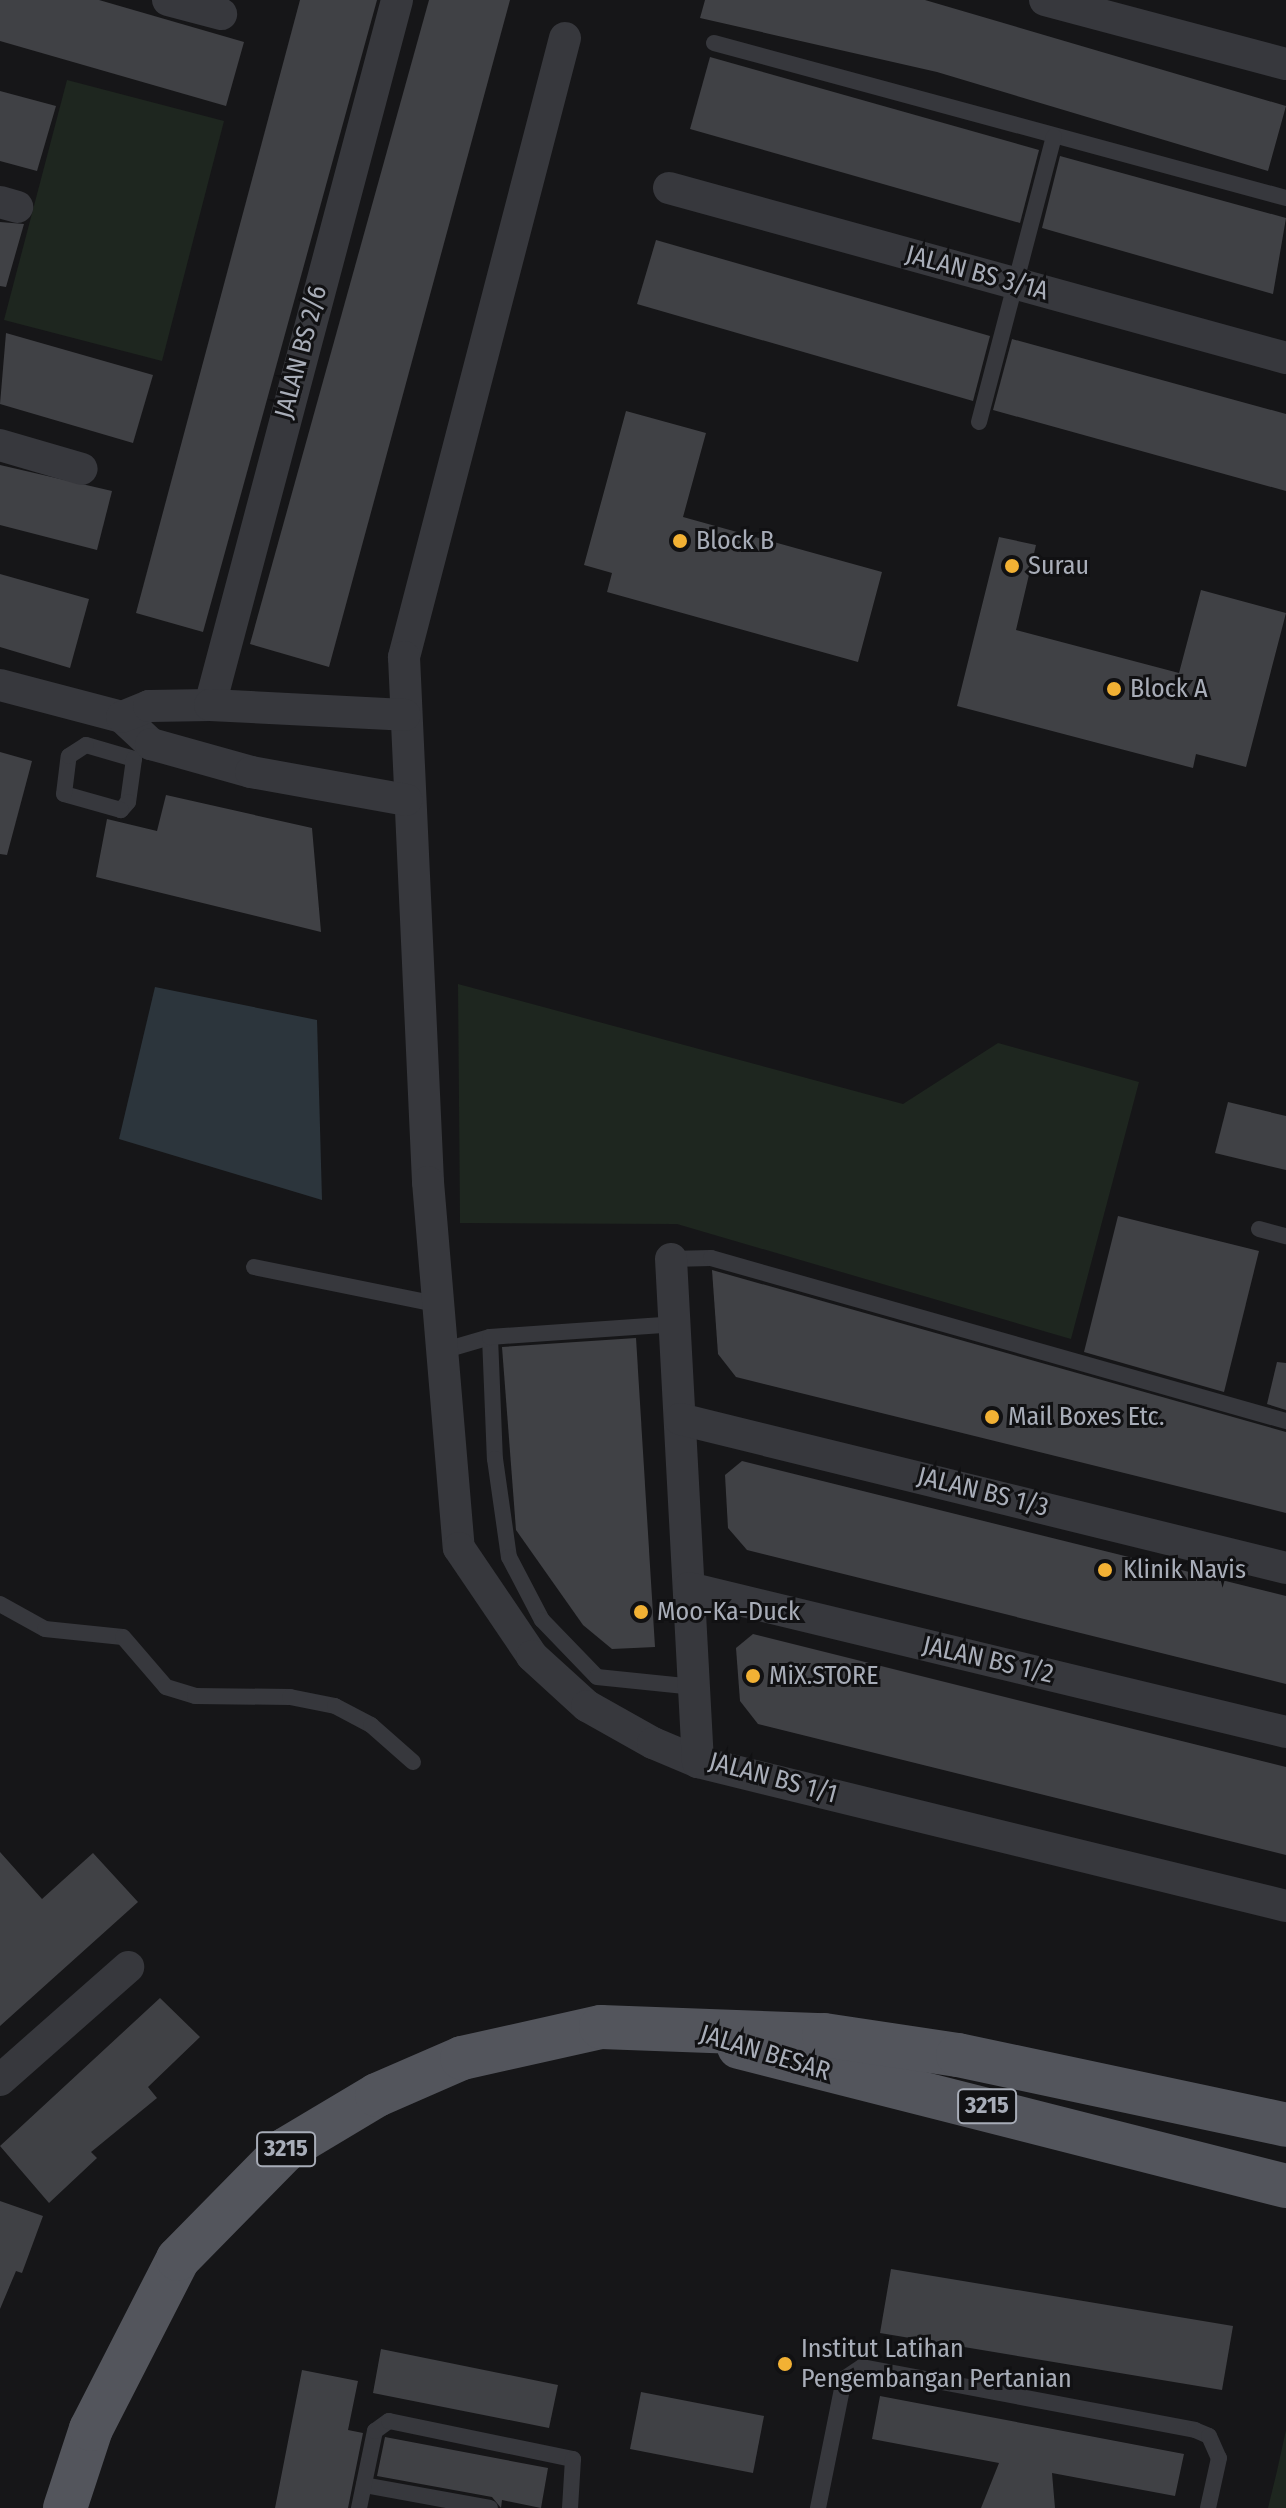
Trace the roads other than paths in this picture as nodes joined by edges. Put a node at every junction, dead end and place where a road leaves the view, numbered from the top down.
1 (168, 0) edge
2 (397, 0) edge
3 (1045, 0) edge
4 (1078, 4) edge
5 (221, 14) dead end
6 (565, 38) dead end
7 (714, 43) dead end
8 (1286, 64) edge
9 (1054, 137) junction
10 (669, 188) dead end
11 (1286, 198) edge
12 (1012, 283) junction
13 (1286, 358) edge
14 (979, 422) dead end
15 (0, 445) edge
16 (82, 469) dead end
17 (0, 685) edge
18 (210, 705) junction
19 (405, 715) junction
20 (117, 716) junction
21 (104, 748) junction
22 (406, 800) junction
23 (1259, 1229) dead end
24 (1286, 1236) edge
25 (671, 1259) joint
26 (254, 1267) dead end
27 (440, 1305) junction
28 (674, 1324) junction
29 (490, 1337) junction
30 (442, 1351) junction
31 (680, 1419) junction
32 (1286, 1421) edge
33 (1286, 1568) edge
34 (689, 1588) junction
35 (0, 1604) edge
36 (694, 1687) junction
37 (1286, 1732) edge
38 (413, 1762) dead end
39 (698, 1762) junction
40 (1286, 1906) edge
41 (128, 1967) dead end
42 (688, 2031) junction
43 (0, 2080) edge
44 (1286, 2125) edge
45 (1286, 2186) edge
46 (364, 2485) junction
47 (65, 2508) edge
48 (359, 2508) edge
49 (490, 2508) edge
50 (570, 2508) edge
51 (818, 2508) edge
52 (1208, 2508) edge

1 - 5 street
2 - 18 street, JALAN BS 2/6
3 - 4 street
4 - 8 street
6 - 19 street
7 - 9 lane
9 - 11 lane
9 - 12 lane
10 - 12 street, JALAN BS 3/1A
12 - 13 street, JALAN BS 3/1A
12 - 14 lane
15 - 16 street
17 - 20 street
18 - 19 street
18 - 20 street
19 - 22 street
20 - 21 lane
20 - 22 street
21 - 21 lane
22 - 27 street
23 - 24 lane
25 - 28 street, JALAN BS 1/1
25 - 32 lane
26 - 27 lane
27 - 30 street
28 - 29 lane
28 - 31 street, JALAN BS 1/1
29 - 30 lane
29 - 36 lane
30 - 39 street
31 - 33 street, JALAN BS 1/3
31 - 34 street, JALAN BS 1/1
34 - 36 street, JALAN BS 1/1
34 - 37 street, JALAN BS 1/2
35 - 38 lane
36 - 39 street, JALAN BS 1/1
39 - 40 street, JALAN BS 1/1
41 - 43 street
42 - 44 main road, JALAN BESAR / 3215
42 - 45 main road, JALAN BESAR / 3215
42 - 47 main road, 3215
46 - 48 lane
46 - 49 lane
46 - 50 lane
51 - 52 lane

